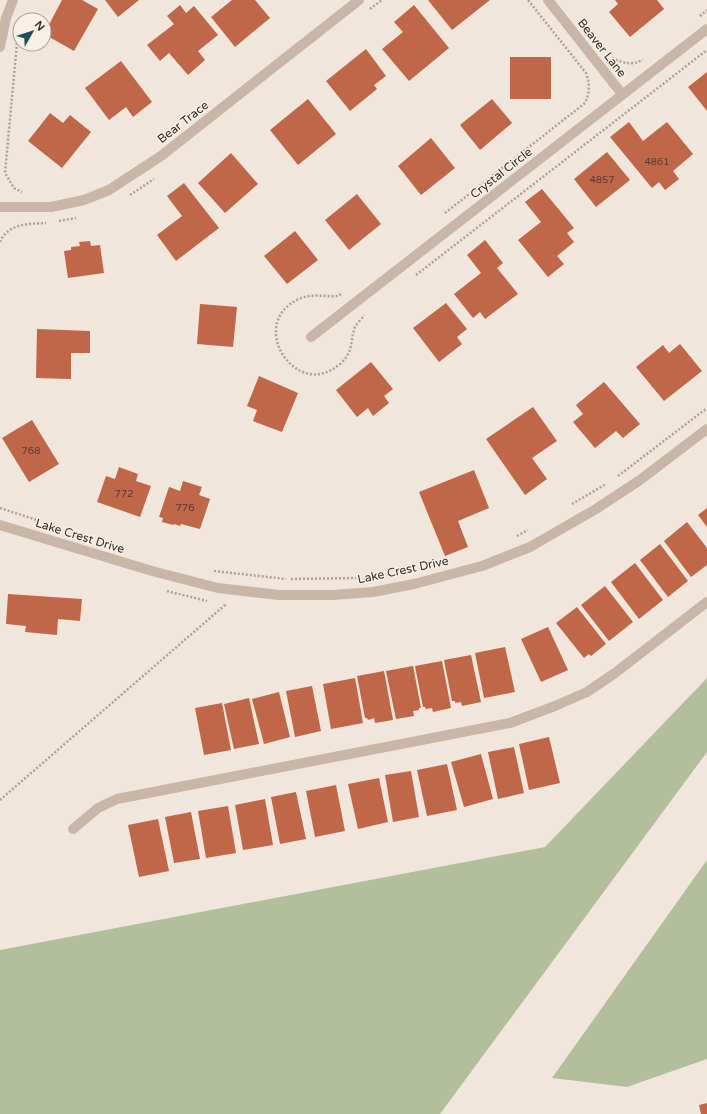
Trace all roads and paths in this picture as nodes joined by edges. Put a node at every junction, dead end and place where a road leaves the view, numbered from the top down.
1 (13, 0) edge
2 (359, 0) edge
3 (548, 0) edge
4 (707, 10) edge
5 (695, 19) dead end
6 (707, 29) edge
7 (0, 47) edge
8 (16, 52) edge
9 (607, 52) dead end
10 (649, 55) dead end
11 (622, 94) junction
12 (30, 192) dead end
13 (0, 208) edge
14 (311, 337) dead end
15 (707, 408) edge
16 (707, 429) edge
17 (616, 477) dead end
18 (609, 482) dead end
19 (569, 507) dead end
20 (0, 508) edge
21 (46, 522) dead end
22 (0, 525) edge
23 (535, 527) dead end
24 (514, 537) dead end
25 (206, 570) dead end
26 (362, 577) dead end
27 (191, 598) dead end
28 (212, 602) dead end
29 (707, 602) edge
30 (219, 604) dead end
31 (0, 800) edge
32 (73, 829) dead end

1 - 7 street
2 - 13 street, Bear Trace
3 - 11 street, Beaver Lane
4 - 5 path
6 - 11 street, Crystal Circle
8 - 12 path
9 - 10 path
11 - 14 street, Crystal Circle
15 - 17 path
16 - 22 street, Lake Crest Drive
18 - 19 path
20 - 21 path
23 - 24 path
25 - 26 path
27 - 28 path
29 - 32 street
30 - 31 path

